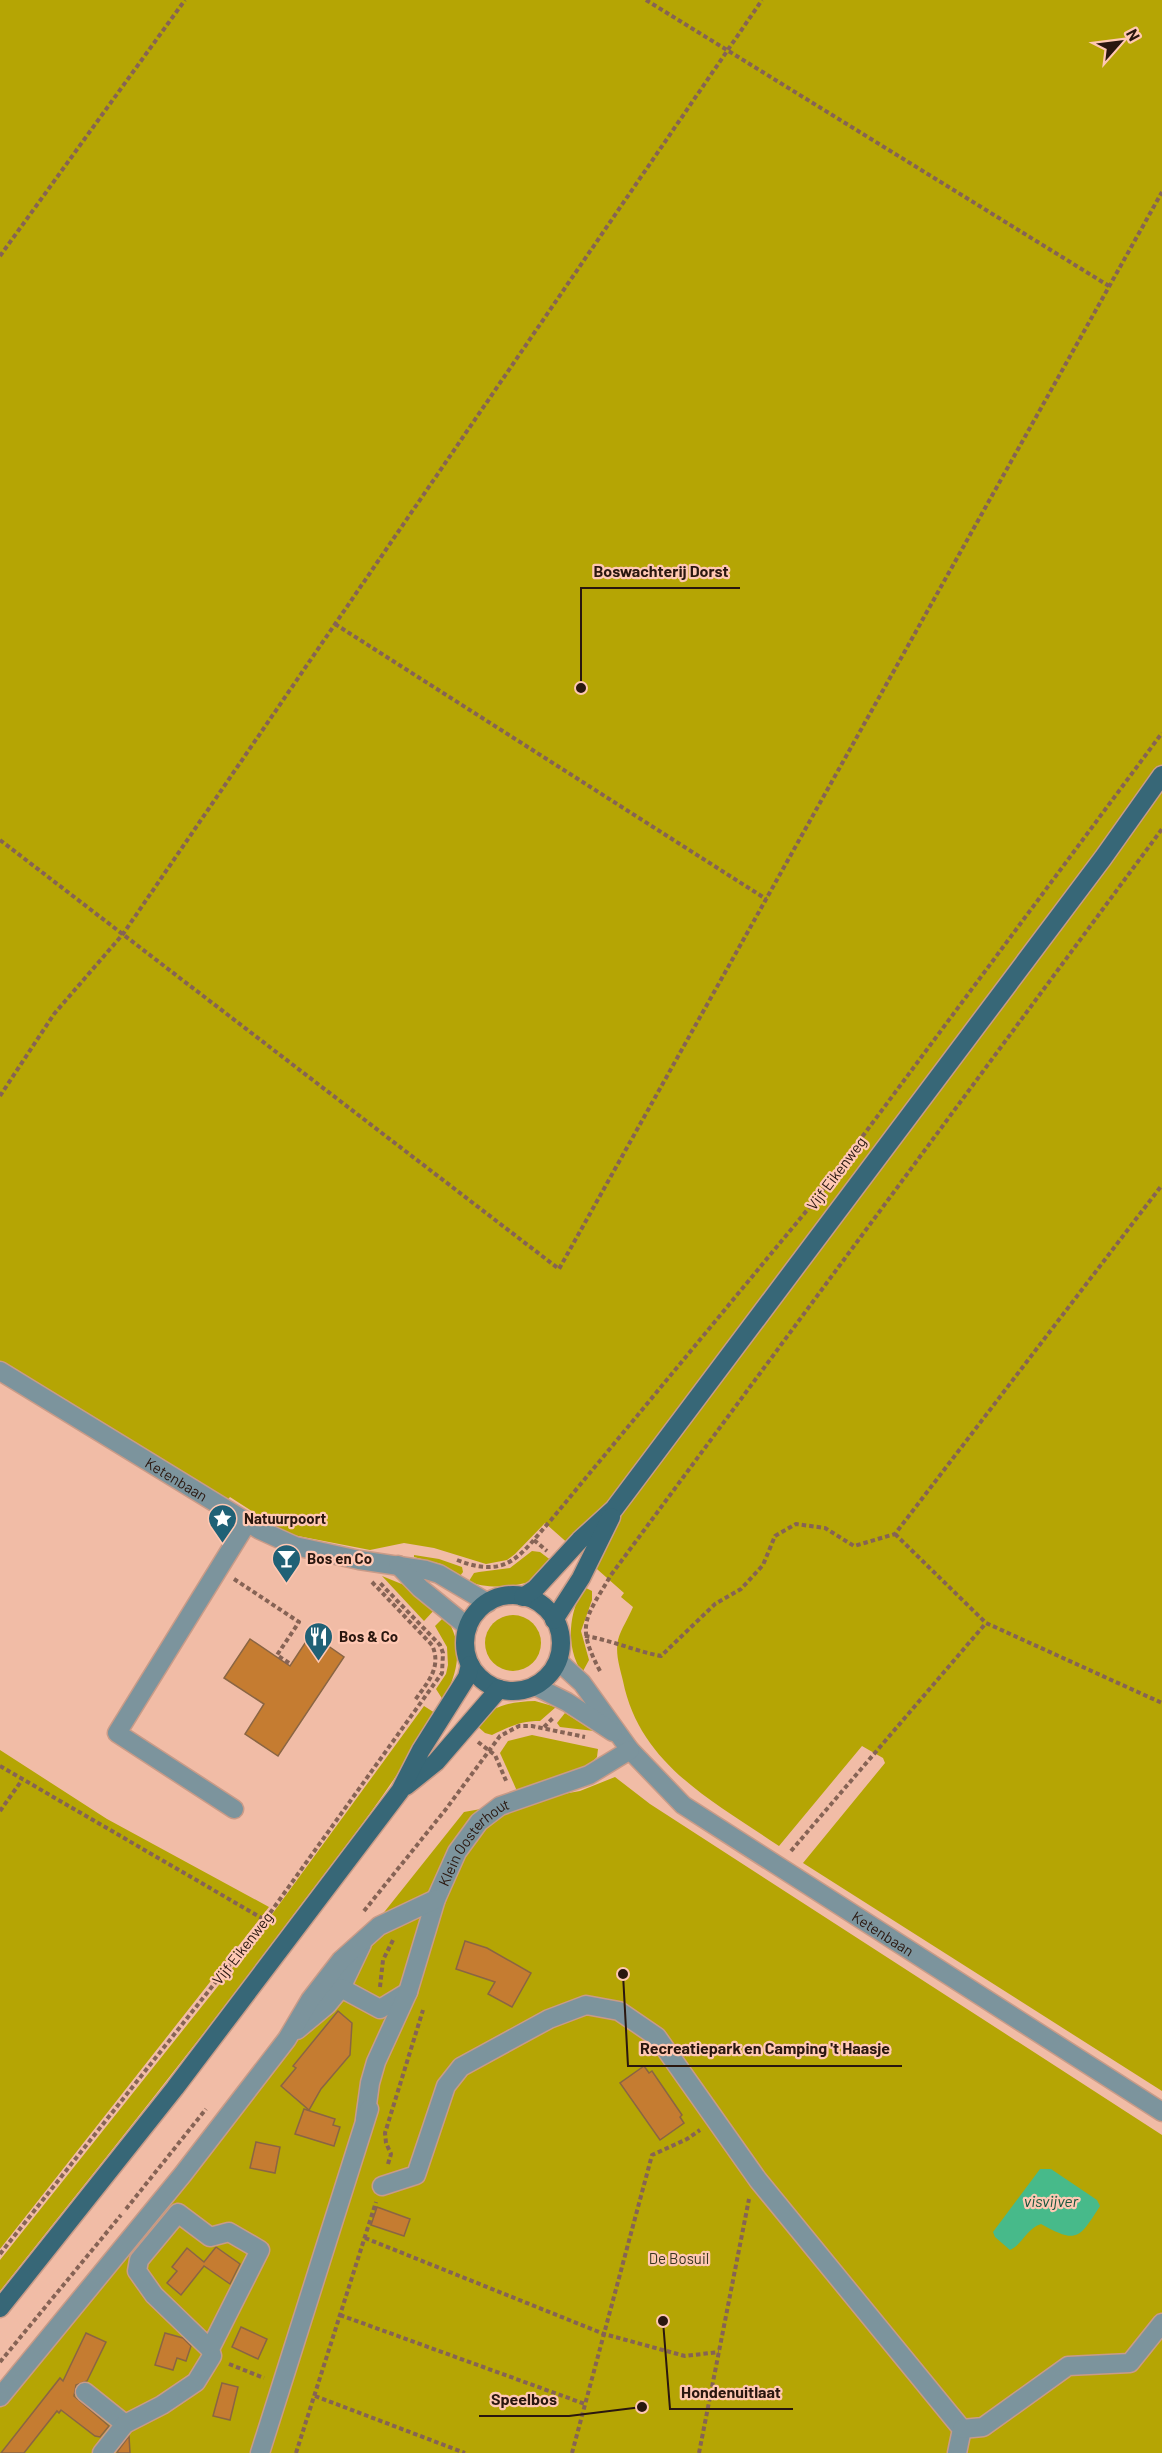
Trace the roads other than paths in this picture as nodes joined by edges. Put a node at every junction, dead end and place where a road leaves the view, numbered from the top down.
1 (1162, 775) edge
2 (0, 1371) edge
3 (614, 1509) junction
4 (247, 1523) junction
5 (398, 1565) junction
6 (523, 1597) junction
7 (488, 1603) junction
8 (554, 1620) junction
9 (468, 1628) junction
10 (558, 1661) junction
11 (470, 1665) junction
12 (536, 1686) junction
13 (499, 1689) junction
14 (625, 1743) junction
15 (400, 1791) junction
16 (234, 1809) dead end
17 (436, 1899) junction
18 (364, 1940) junction
19 (341, 1988) junction
20 (408, 1992) junction
21 (287, 2039) junction
22 (1162, 2112) edge
23 (382, 2186) road end
24 (0, 2307) edge
25 (1162, 2323) edge
26 (211, 2353) junction
27 (85, 2392) dead end
28 (0, 2397) edge
29 (125, 2424) junction
30 (963, 2429) junction
31 (102, 2453) edge
32 (260, 2453) edge
33 (957, 2453) edge

1 - 3 main road, Vijf Eikenweg
2 - 4 street, Ketenbaan
3 - 6 main road, Vijf Eikenweg
3 - 8 main road, Vijf Eikenweg
4 - 5 street, Ketenbaan
4 - 16 street
5 - 7 street, Ketenbaan
5 - 9 street
6 - 7 main road
6 - 8 main road
7 - 9 main road
8 - 10 main road
9 - 11 main road
10 - 12 main road
10 - 14 street, Ketenbaan
11 - 13 main road
11 - 15 main road, Vijf Eikenweg
12 - 13 main road
12 - 14 street, Ketenbaan
13 - 15 main road, Vijf Eikenweg
14 - 17 street, Klein Oosterhout
14 - 22 street, Ketenbaan
15 - 24 main road, Vijf Eikenweg
17 - 18 street
17 - 20 street, Klein Oosterhout
18 - 19 street
18 - 21 street
19 - 20 street
19 - 21 street
20 - 32 street, Klein Oosterhout
21 - 28 street
23 - 30 street
25 - 30 street
26 - 26 street
26 - 29 street
27 - 29 street
29 - 31 street
30 - 33 street

